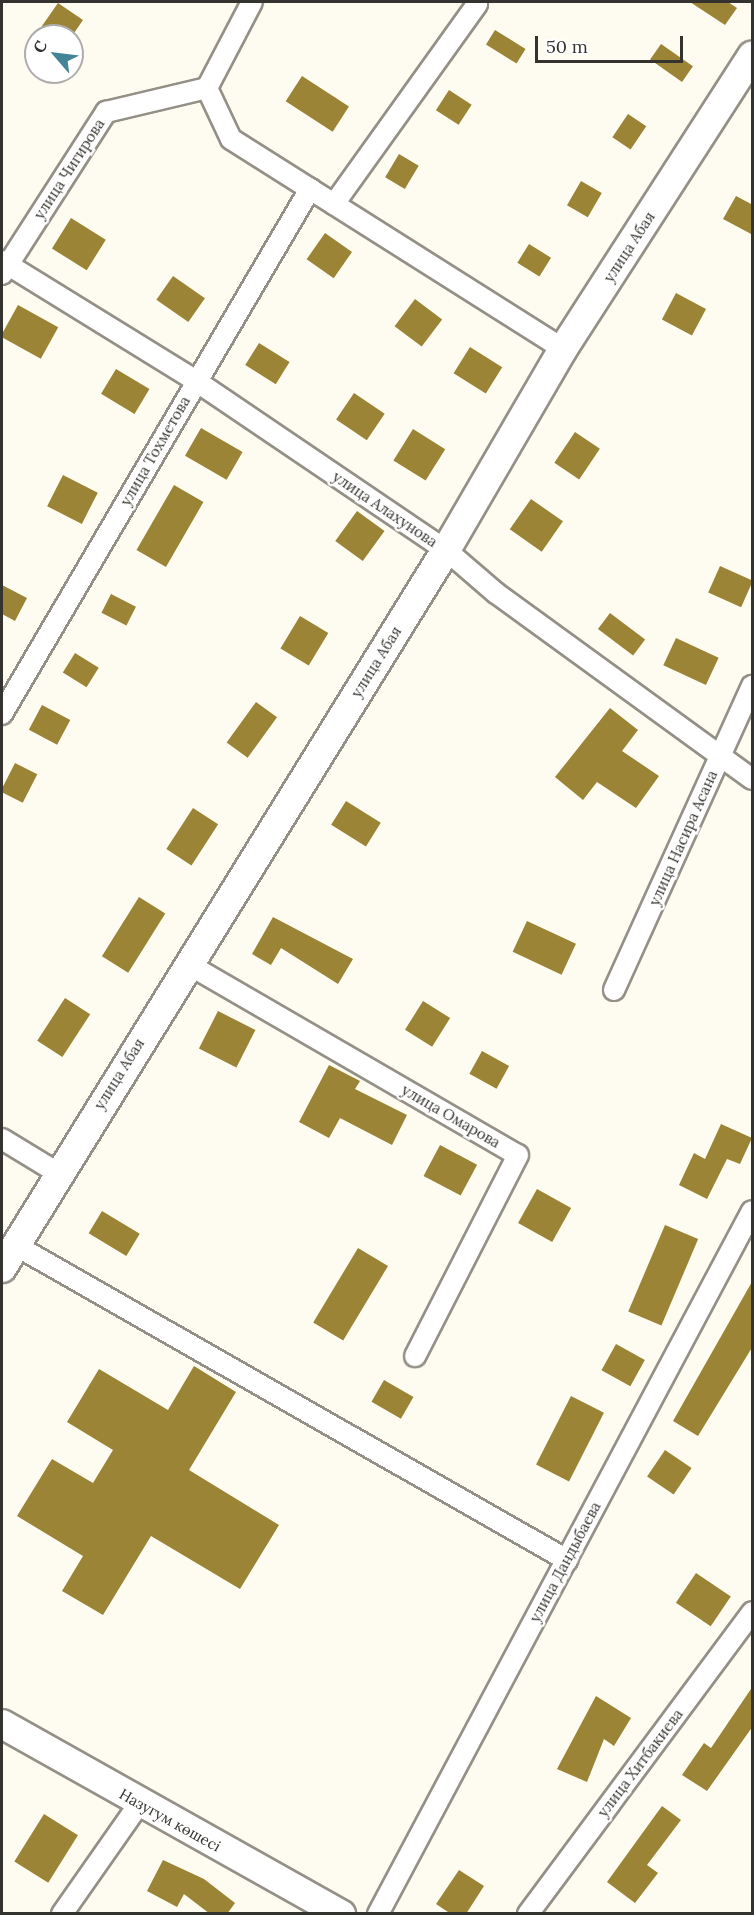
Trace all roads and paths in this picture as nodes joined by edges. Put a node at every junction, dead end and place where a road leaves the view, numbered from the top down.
1 (252, 2) edge
2 (477, 4) dead end
3 (753, 56) edge
4 (207, 88) junction
5 (310, 189) junction
6 (334, 204) junction
7 (3, 266) edge
8 (563, 349) junction
9 (196, 381) junction
10 (446, 550) junction
11 (753, 686) edge
12 (2, 714) edge
13 (721, 754) junction
14 (753, 779) edge
15 (188, 964) junction
16 (615, 990) dead end
17 (2, 1139) edge
18 (58, 1173) junction
19 (753, 1211) edge
20 (8, 1256) edge
21 (415, 1356) dead end
22 (567, 1560) junction
23 (753, 1612) edge
24 (2, 1724) edge
25 (139, 1804) junction
26 (332, 1912) edge
27 (62, 1914) edge
28 (378, 1914) edge
29 (528, 1914) edge

1 - 4 street
2 - 6 street
3 - 8 street, улица Абая
4 - 5 street
4 - 7 street, улица Чигирова
5 - 6 street
5 - 9 street, улица Тохметова
6 - 8 street
7 - 9 street, улица Алахунова
8 - 10 street, улица Абая
9 - 10 street, улица Алахунова
9 - 12 street, улица Тохметова
10 - 13 street, улица Алахунова
10 - 15 street, улица Абая
11 - 13 street, улица Насира Асана
13 - 14 street, улица Алахунова
13 - 16 street, улица Насира Асана
15 - 18 street, улица Абая
15 - 21 street, улица Омарова
17 - 18 street
18 - 20 street, улица Абая
19 - 22 street, улица Дандыбаева
20 - 22 street
22 - 28 street, улица Дандыбаева
23 - 29 street, улица Хитбакиева
24 - 25 street, Назугум көшесі
25 - 26 street, Назугум көшесі
25 - 27 street

